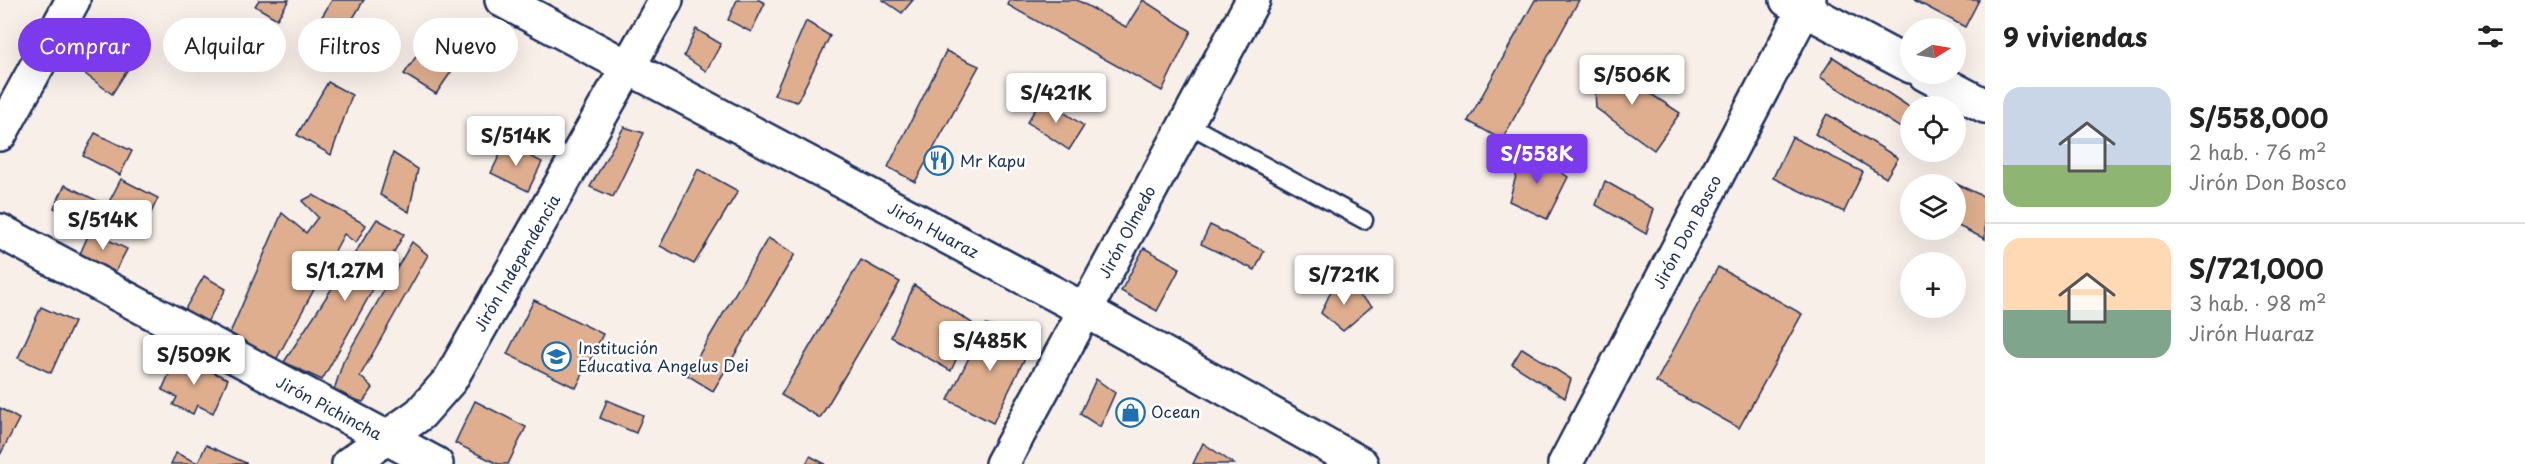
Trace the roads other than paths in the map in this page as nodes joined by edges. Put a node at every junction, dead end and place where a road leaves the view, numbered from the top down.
1 (73, 0) edge
2 (502, 0) edge
3 (666, 0) edge
4 (1253, 0) edge
5 (1800, 3) edge
6 (1900, 60) edge
7 (627, 68) junction
8 (1944, 84) edge
9 (1985, 106) edge
10 (1186, 123) junction
11 (0, 134) edge
12 (1364, 220) dead end
13 (0, 231) edge
14 (1085, 310) junction
15 (386, 439) junction
16 (349, 464) edge
17 (436, 464) edge
18 (1002, 464) edge
19 (1361, 464) edge
20 (1565, 464) edge

1 - 11 street
2 - 7 street, Jirón Huaraz
3 - 7 street, Jirón Independencia
4 - 10 street, Jirón Olmedo
5 - 6 street
5 - 20 street, Jirón Don Bosco
7 - 14 street, Jirón Huaraz
7 - 15 street, Jirón Independencia
8 - 9 street
10 - 12 lane
10 - 14 street, Jirón Olmedo
13 - 15 street, Jirón Pichincha
14 - 18 street, Jirón Olmedo
14 - 19 street, Jirón Huaraz
15 - 16 street, Jirón Independencia
15 - 17 street, Jirón Pichincha

